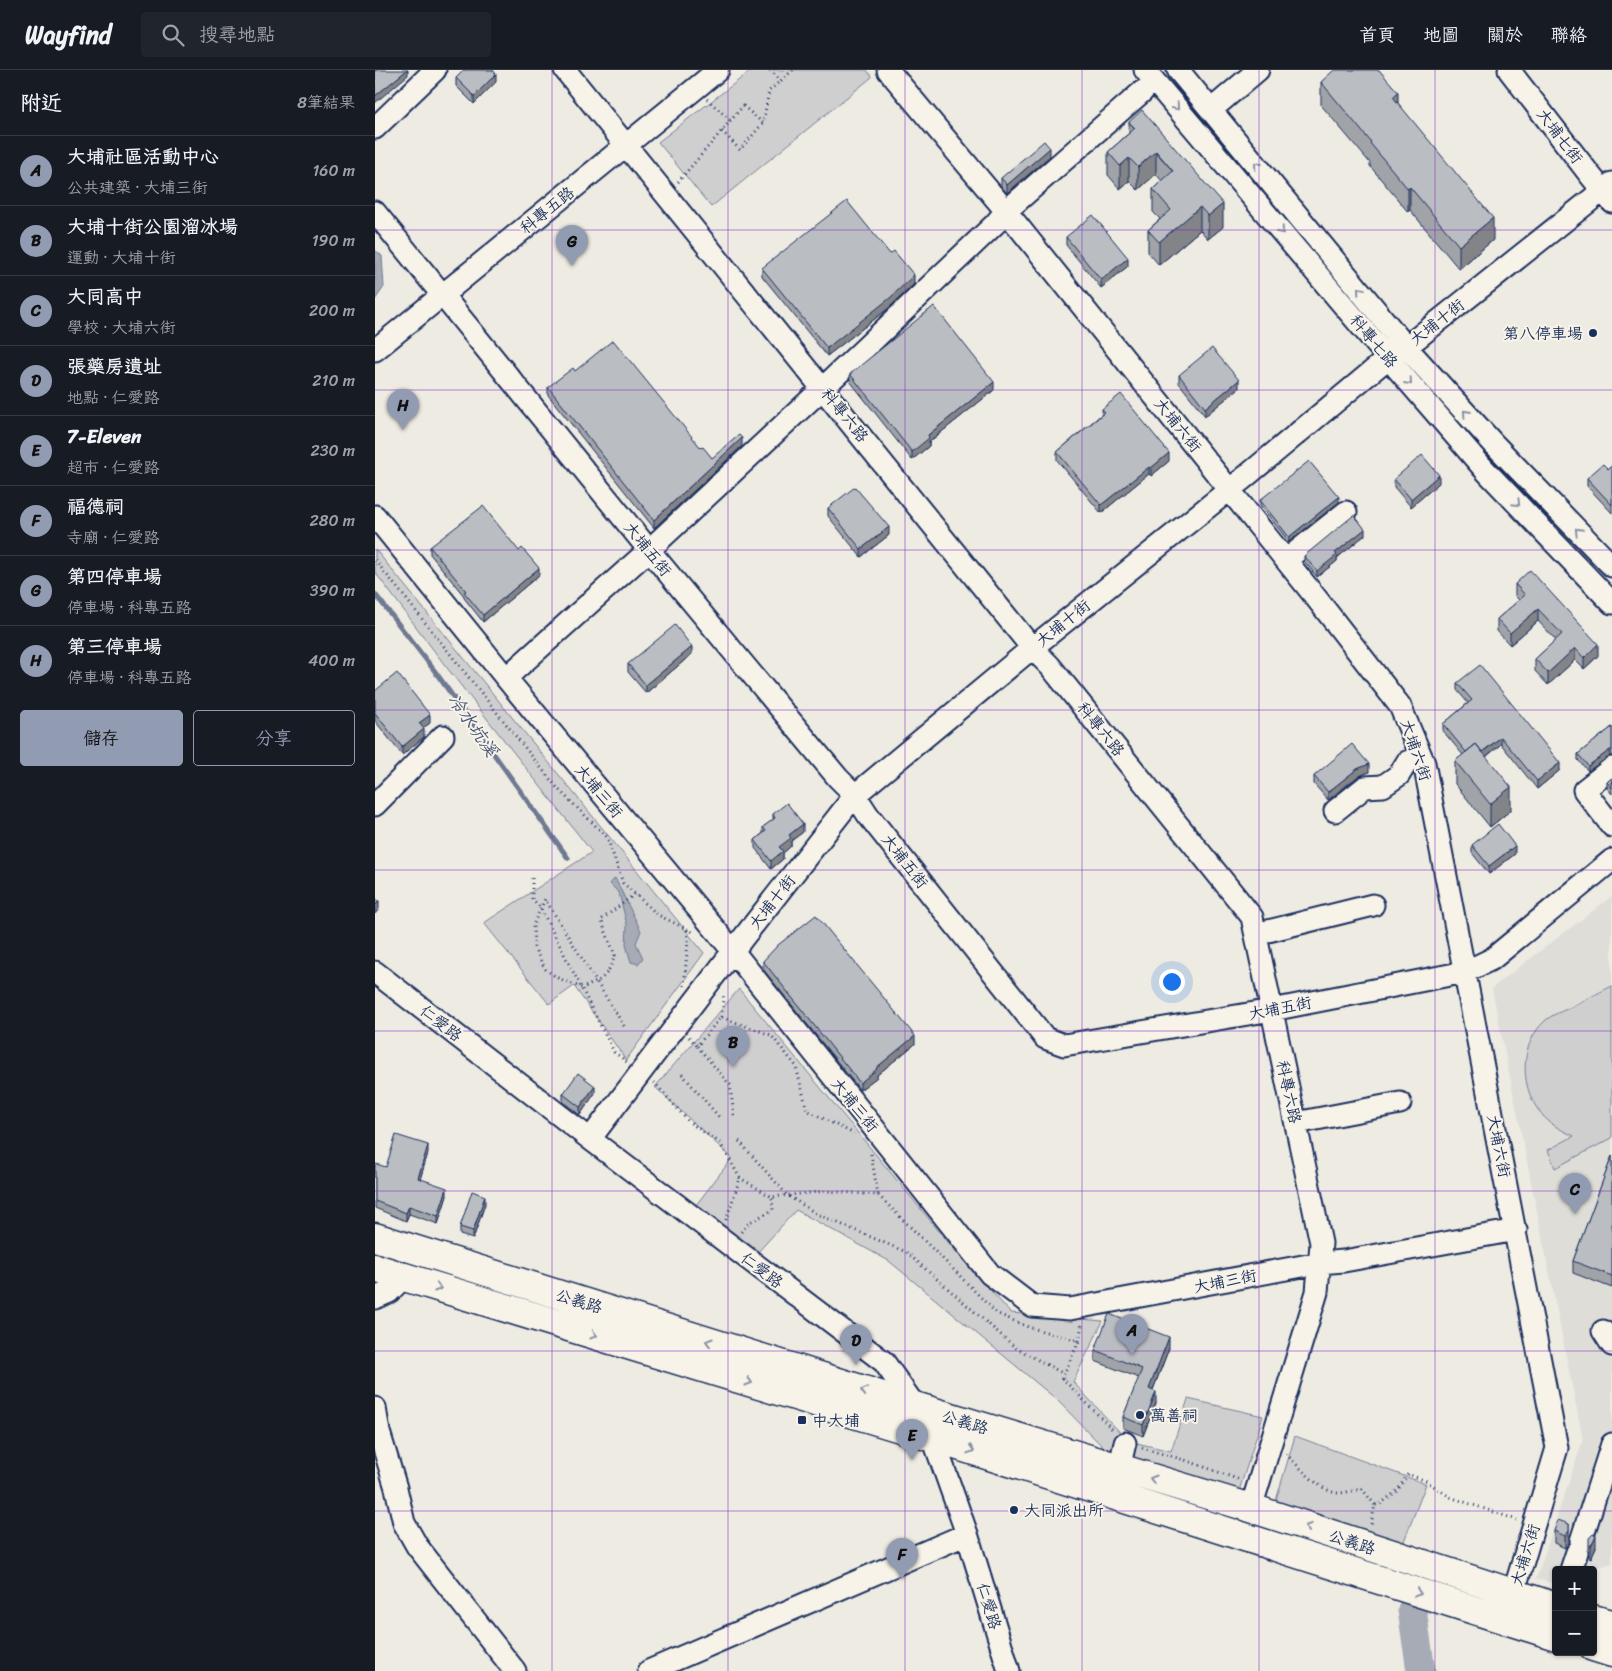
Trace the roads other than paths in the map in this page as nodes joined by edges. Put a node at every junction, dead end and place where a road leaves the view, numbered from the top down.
1 (435, 70) edge
2 (565, 70) edge
3 (718, 70) edge
4 (889, 70) edge
5 (1145, 70) edge
6 (1178, 70) edge
7 (1258, 70) edge
8 (1509, 70) edge
9 (1143, 91) dead end
10 (1211, 110) junction
11 (375, 128) edge
12 (627, 145) junction
13 (1609, 192) edge
14 (375, 212) edge
15 (1005, 212) junction
16 (442, 295) junction
17 (1406, 347) junction
18 (375, 350) edge
19 (1388, 358) junction
20 (823, 388) junction
21 (1230, 489) junction
22 (1346, 512) dead end
23 (375, 516) edge
24 (649, 550) junction
25 (1287, 560) junction
26 (1610, 561) edge
27 (1612, 603) edge
28 (1032, 648) junction
29 (506, 678) junction
30 (443, 736) dead end
31 (1421, 756) junction
32 (1612, 768) edge
33 (855, 795) junction
34 (375, 806) edge
35 (1335, 811) dead end
36 (1612, 826) edge
37 (1612, 860) edge
38 (1373, 905) dead end
39 (1256, 934) junction
40 (733, 951) junction
41 (375, 972) edge
42 (1465, 972) junction
43 (1272, 1010) junction
44 (1400, 1103) dead end
45 (1296, 1123) junction
46 (590, 1139) junction
47 (1516, 1230) junction
48 (375, 1236) edge
49 (1319, 1263) junction
50 (375, 1268) edge
51 (404, 1277) junction
52 (375, 1298) edge
53 (915, 1406) junction
54 (375, 1408) edge
55 (933, 1438) junction
56 (1612, 1444) edge
57 (1251, 1508) junction
58 (967, 1534) junction
59 (1576, 1554) edge
60 (1513, 1595) junction
61 (1552, 1606) edge
62 (1506, 1620) junction
63 (1597, 1620) edge
64 (1612, 1624) edge
65 (1552, 1629) edge
66 (1597, 1649) edge
67 (1612, 1653) edge
68 (515, 1671) edge
69 (649, 1671) edge
70 (1009, 1671) edge

1 - 11 street
2 - 12 street, 科專六路
3 - 12 street, 科專五路
4 - 15 street, 大埔六街
5 -> 19 street, 科專七路
6 - 10 street, 科專七路
7 - 10 street
8 - 13 street, 大埔七街
9 - 15 street
17 -> 10 street, 科專七路
12 - 16 street, 科專五路
12 - 20 street, 科專六路
13 - 17 street, 大埔十街
14 - 16 street, 大埔五街
15 - 20 street
15 - 21 street, 大埔六街
16 - 18 street, 科專五路
16 - 24 street, 大埔五街
17 - 19 street, 大埔十街
26 -> 17 street, 科專七路
19 - 21 street, 大埔十街
19 -> 27 street, 科專七路
20 - 24 street
20 - 28 street, 科專六路
21 - 25 street, 大埔六街
21 - 28 street, 大埔十街
22 - 25 street
23 - 29 street, 大埔三街
24 - 29 street
24 - 33 street, 大埔五街
25 - 31 street, 大埔六街
28 - 33 street, 大埔十街
28 - 39 street, 科專六路
29 - 40 street, 大埔三街
30 - 34 street
31 - 35 street
31 - 42 street, 大埔六街
32 - 36 street
33 - 40 street, 大埔十街
33 - 43 street, 大埔五街
37 - 42 street, 大埔五街
38 - 39 street
39 - 43 street, 科專六路
40 - 46 street, 大埔十街
40 - 49 street, 大埔三街
41 - 46 street, 仁愛路
42 - 43 street, 大埔五街
42 - 47 street, 大埔六街
43 - 45 street, 科專六路
44 - 45 street
45 - 49 street, 科專六路
46 - 53 street, 仁愛路
47 - 49 street, 大埔三街
47 - 60 street, 大埔六街
53 -> 48 main road, 公義路
49 - 57 street, 科專六路
50 - 51 main road, 公義路
51 - 52 street
51 -> 55 main road, 公義路
53 - 55 street, 仁愛路
57 -> 53 main road, 公義路
54 - 68 street
55 - 58 street, 仁愛路
55 -> 62 main road, 公義路
56 - 59 street
60 -> 57 main road, 公義路
58 - 69 street
58 - 70 street, 仁愛路
60 - 61 main road, 公義路
60 - 62 street, 大埔六街
62 - 65 main road, 公義路
63 - 64 main road
66 - 67 main road

